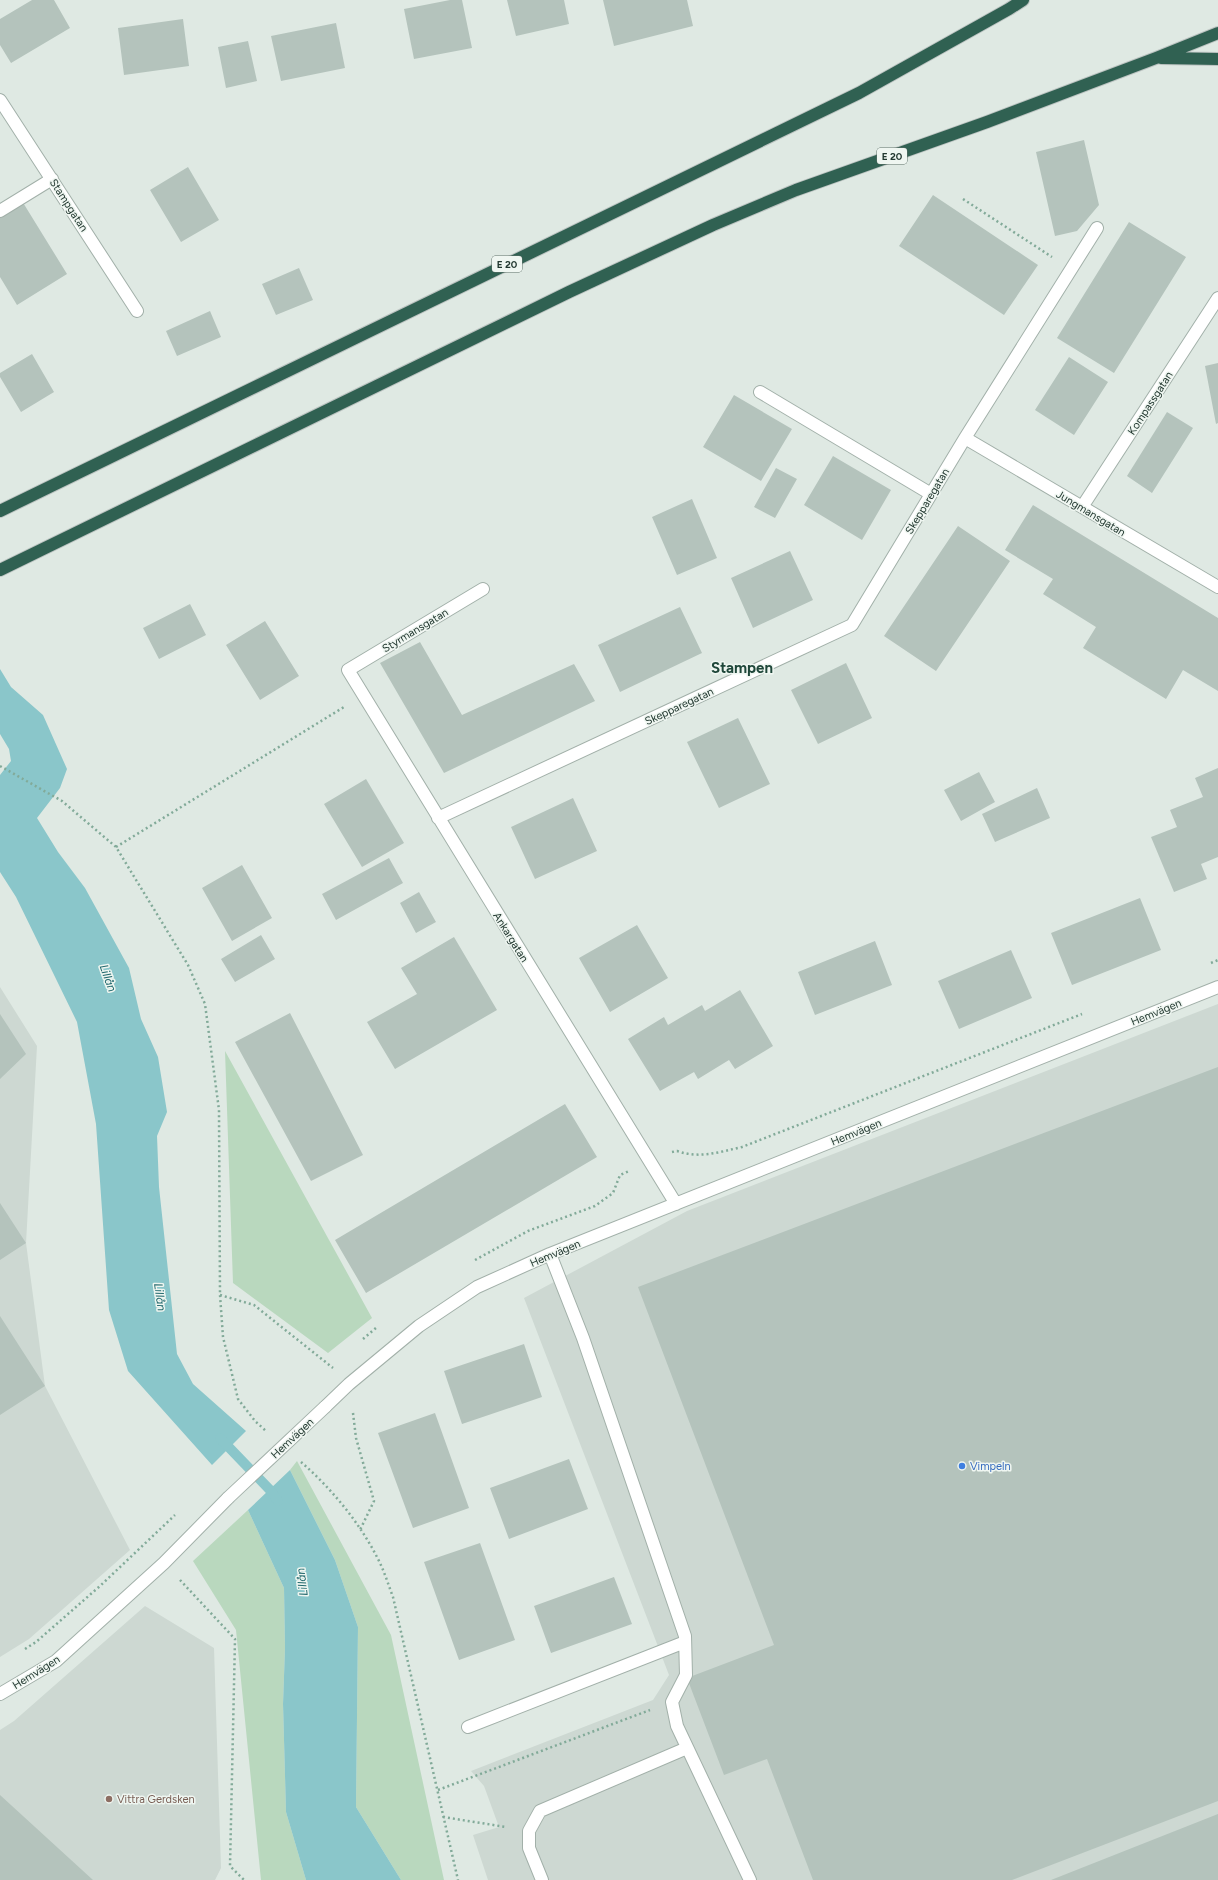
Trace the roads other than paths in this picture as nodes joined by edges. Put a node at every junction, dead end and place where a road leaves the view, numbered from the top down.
1 (1023, 0) edge
2 (1218, 33) edge
3 (1156, 58) junction
4 (1218, 59) edge
5 (0, 100) edge
6 (52, 179) junction
7 (0, 212) edge
8 (1097, 228) dead end
9 (1218, 298) edge
10 (137, 311) dead end
11 (760, 392) dead end
12 (965, 438) junction
13 (931, 494) junction
14 (1082, 507) junction
15 (0, 511) edge
16 (0, 570) edge
17 (1218, 587) edge
18 (482, 589) dead end
19 (348, 670) joint
20 (438, 818) junction
21 (1218, 987) edge
22 (676, 1204) junction
23 (550, 1254) junction
24 (685, 1642) junction
25 (0, 1694) edge
26 (468, 1727) dead end
27 (688, 1748) junction
28 (542, 1880) edge
29 (750, 1880) edge

1 - 15 highway, E 20
2 - 3 highway, E 20
3 - 4 highway
3 - 16 highway, E 20
5 - 6 street, Stampgatan
6 - 7 street
6 - 10 street, Stampgatan
8 - 12 street, Skepparegatan
9 - 14 street, Kompassgatan
11 - 13 street
12 - 13 street, Skepparegatan
12 - 14 street, Jungmansgatan
13 - 20 street, Skepparegatan
14 - 17 street, Jungmansgatan
18 - 19 street, Styrmansgatan
19 - 20 street, Ankargatan
20 - 22 street, Ankargatan
21 - 22 street, Hemvägen
22 - 23 street, Hemvägen
23 - 24 street
23 - 25 street, Hemvägen, bridge
24 - 26 street
24 - 27 street
27 - 28 street
27 - 29 street

